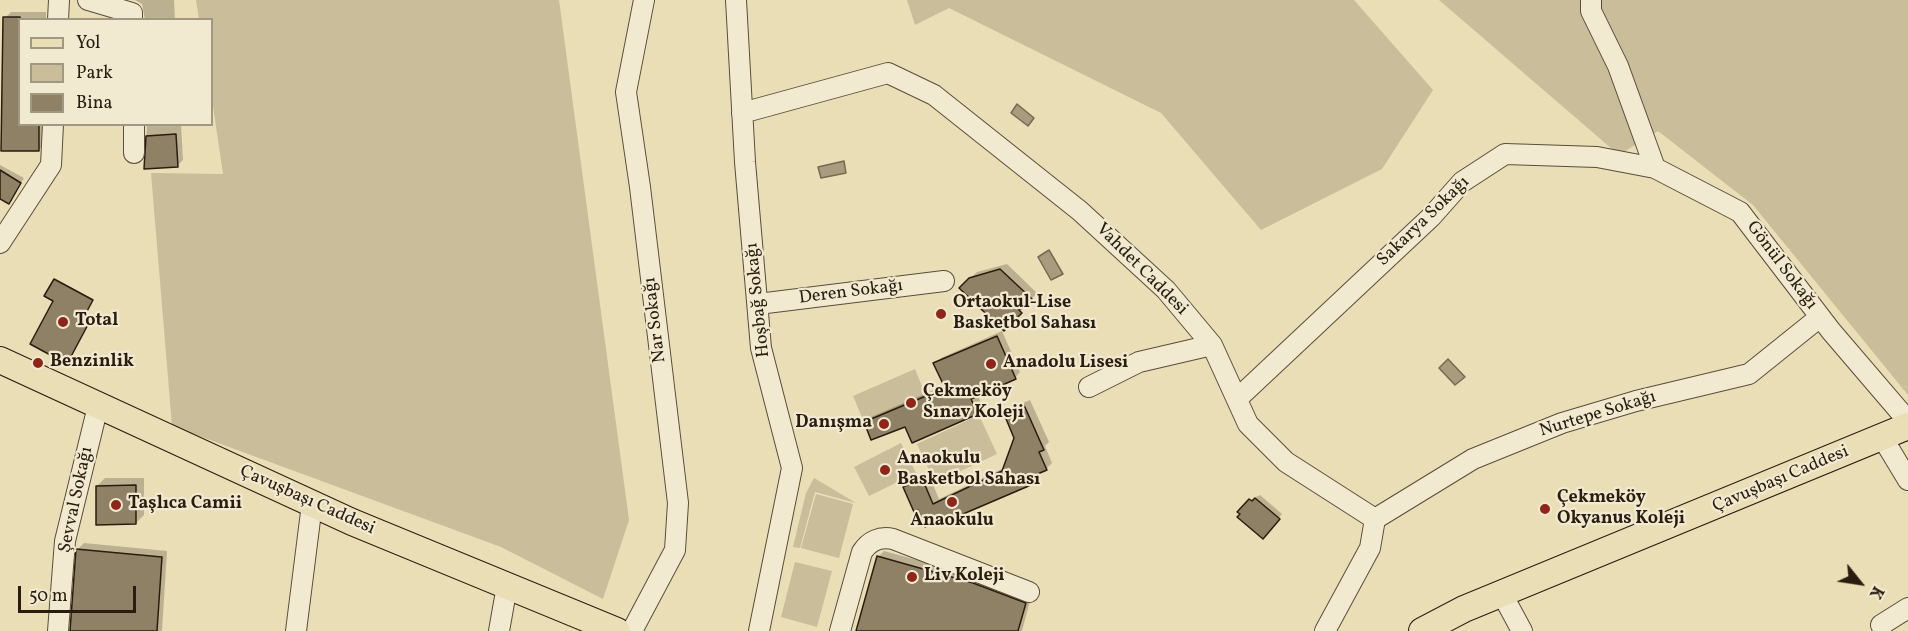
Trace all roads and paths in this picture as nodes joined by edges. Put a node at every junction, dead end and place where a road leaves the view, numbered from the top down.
1 (59, 0) edge
2 (88, 0) edge
3 (644, 0) edge
4 (736, 0) edge
5 (1591, 0) edge
6 (58, 18) edge
7 (132, 18) edge
8 (742, 113) junction
9 (53, 126) edge
10 (134, 126) edge
11 (134, 153) dead end
12 (1655, 168) junction
13 (0, 243) edge
14 (944, 281) dead end
15 (758, 303) junction
16 (1820, 317) junction
17 (1212, 345) junction
18 (0, 360) edge
19 (1089, 387) dead end
20 (1237, 399) junction
21 (98, 405) junction
22 (1908, 421) edge
23 (1908, 426) edge
24 (1882, 437) junction
25 (1908, 480) edge
26 (312, 504) junction
27 (1375, 519) junction
28 (507, 586) junction
29 (1029, 592) dead end
30 (1502, 594) junction
31 (1908, 608) edge
32 (1881, 626) dead end
33 (58, 631) edge
34 (296, 631) edge
35 (499, 631) edge
36 (617, 631) edge
37 (632, 631) edge
38 (759, 631) edge
39 (840, 631) edge
40 (1325, 631) edge
41 (1422, 631) edge
42 (1522, 631) edge

1 - 6 street
2 - 7 street
3 - 37 street, Nar Sokağı
4 - 8 street, Hoşbağ Sokağı
5 - 12 street
8 - 15 street, Hoşbağ Sokağı
8 - 17 street, Vahdet Caddesi
9 - 13 street
10 - 11 street
12 - 16 street, Gönül Sokağı
12 - 20 street, Sakarya Sokağı
14 - 15 street, Deren Sokağı
15 - 38 street, Hoşbağ Sokağı
16 - 22 street, Gönül Sokağı
16 - 27 street, Nurtepe Sokağı
17 - 19 street
17 - 20 street, Vahdet Caddesi
18 - 21 main road, Çavuşbaşı Caddesi
20 - 27 street, Vahdet Caddesi
21 - 26 main road, Çavuşbaşı Caddesi
21 - 33 street, Şevval Sokağı
23 - 24 main road, Çavuşbaşı Caddesi
24 - 25 street
24 - 30 main road, Çavuşbaşı Caddesi
26 - 28 main road, Çavuşbaşı Caddesi
26 - 34 street
27 - 40 street
28 - 35 street
28 - 36 main road, Çavuşbaşı Caddesi
29 - 39 street
30 - 41 main road, Çavuşbaşı Caddesi
30 - 42 street
31 - 32 street

